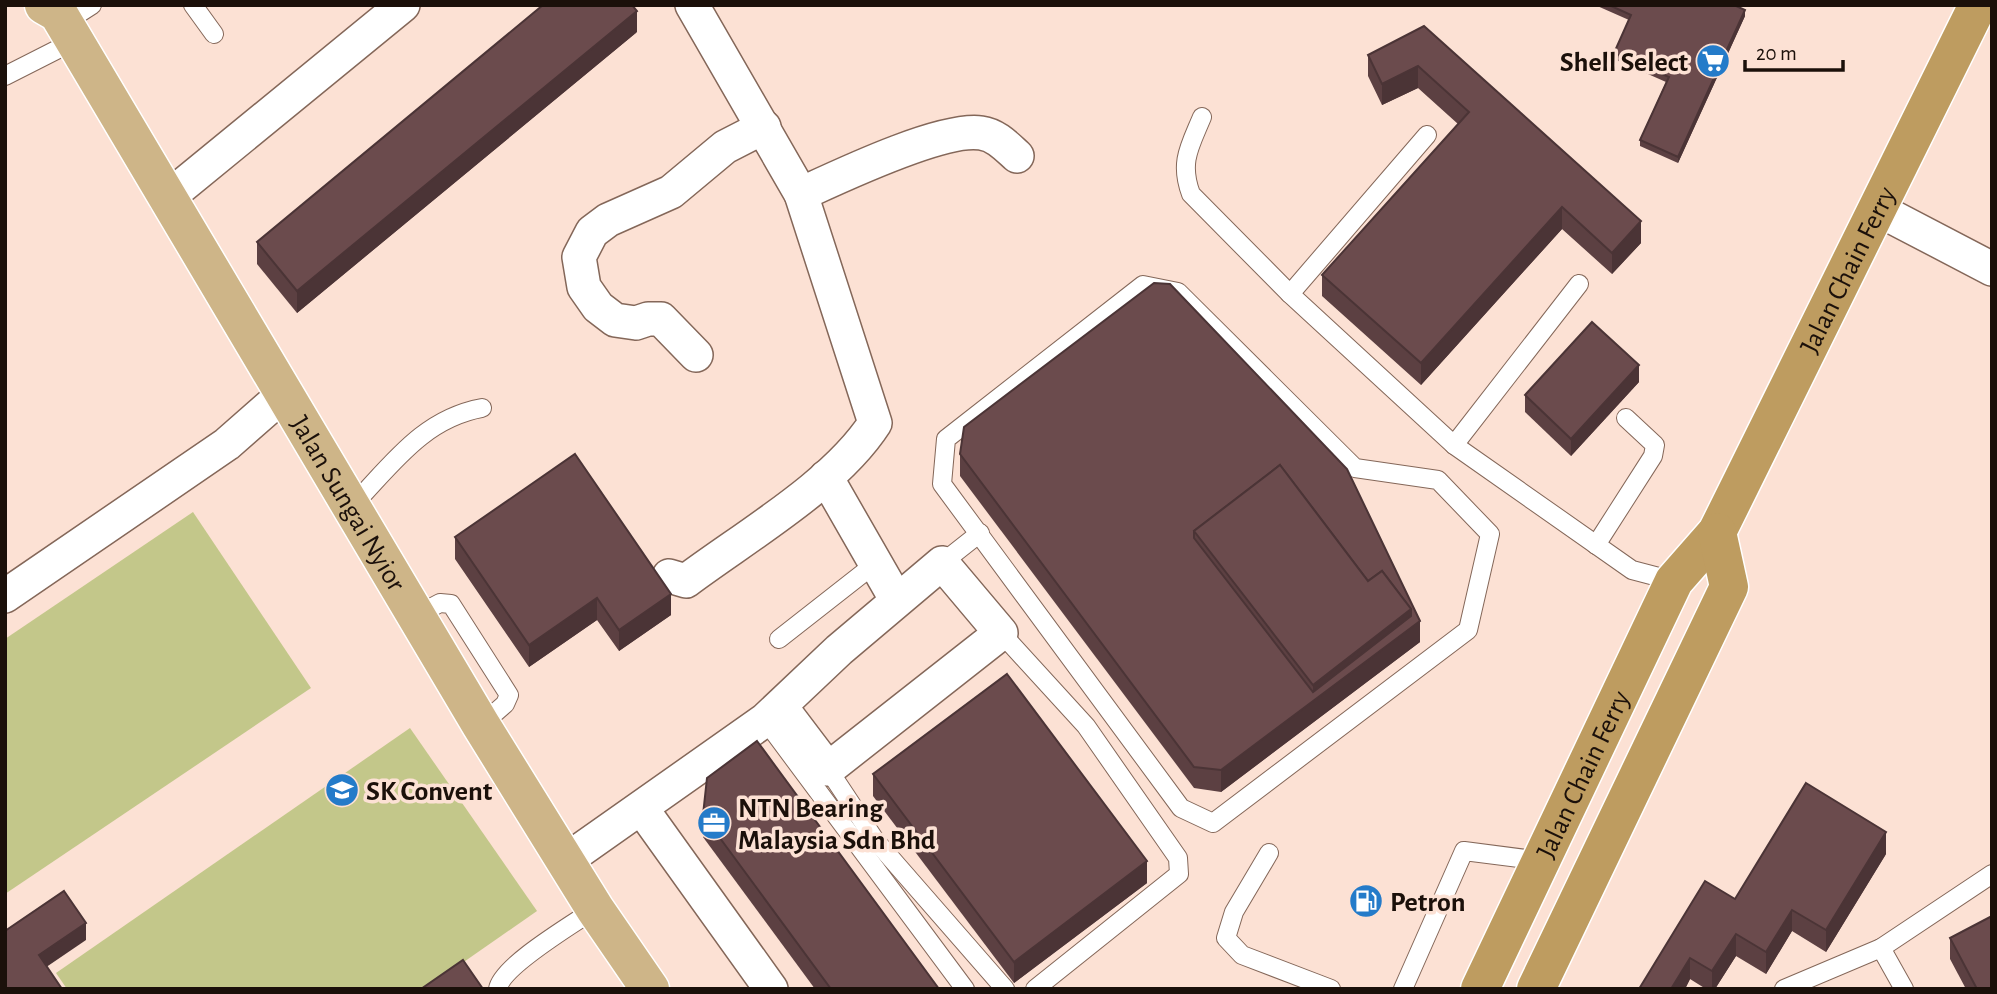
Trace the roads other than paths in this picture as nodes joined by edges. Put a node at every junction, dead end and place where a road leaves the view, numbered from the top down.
1 (193, 5) edge
2 (403, 5) edge
3 (692, 5) edge
4 (1978, 5) edge
5 (65, 16) edge
6 (214, 34) dead end
7 (5, 76) edge
8 (1202, 117) dead end
9 (764, 127) junction
10 (1427, 135) dead end
11 (1017, 156) dead end
12 (801, 194) junction
13 (166, 199) junction
14 (1877, 209) junction
15 (1992, 269) edge
16 (1580, 284) dead end
17 (1290, 294) junction
18 (696, 355) dead end
19 (284, 394) junction
20 (482, 408) dead end
21 (1626, 418) dead end
22 (1454, 445) junction
23 (826, 477) junction
24 (350, 508) junction
25 (1717, 532) junction
26 (981, 533) junction
27 (1596, 545) junction
28 (876, 563) junction
29 (942, 563) junction
30 (669, 576) dead end
31 (1674, 581) junction
32 (5, 596) edge
33 (896, 599) junction
34 (1001, 633) junction
35 (779, 639) dead end
36 (773, 714) junction
37 (828, 769) junction
38 (642, 808) junction
39 (1269, 853) dead end
40 (565, 861) junction
41 (1542, 861) junction
42 (1992, 874) edge
43 (595, 909) junction
44 (1881, 948) junction
45 (1546, 979) edge
46 (498, 989) edge
47 (650, 989) edge
48 (771, 989) edge
49 (965, 989) edge
50 (1004, 989) edge
51 (1035, 989) edge
52 (1331, 989) edge
53 (1403, 989) edge
54 (1480, 989) edge
55 (1784, 989) edge
56 (1904, 989) edge

1 - 6 lane
2 - 13 street
3 - 9 street
4 - 14 highway, Jalan Chain Ferry
5 - 7 lane
5 - 13 main road, Jalan Sungai Nyior
8 - 17 lane
9 - 12 street
9 - 18 street
10 - 17 lane
11 - 12 street
12 - 23 street
13 - 19 main road, Jalan Sungai Nyior
14 - 15 street
14 - 25 highway, Jalan Chain Ferry
16 - 22 lane
17 - 22 lane
19 - 24 main road, Jalan Sungai Nyior
19 - 32 street
20 - 24 lane
21 - 27 lane
22 - 27 lane
23 - 28 street
23 - 30 street
24 - 40 main road, Jalan Sungai Nyior
25 - 31 highway, Jalan Chain Ferry
25 - 45 highway, Jalan Chain Ferry
26 - 26 lane
26 - 29 lane
27 - 31 lane
28 - 33 street
28 - 35 lane
29 - 33 street
29 - 34 street
31 - 41 highway, Jalan Chain Ferry
33 - 36 street
34 - 37 street
34 - 51 lane
36 - 37 street
36 - 38 street
36 - 49 lane
37 - 50 lane
38 - 40 street
38 - 48 street
39 - 52 lane
40 - 43 main road, Jalan Sungai Nyior
41 - 53 lane
41 - 54 highway, Jalan Chain Ferry
42 - 44 lane
43 - 46 lane
43 - 47 main road, Jalan Sungai Nyior
44 - 55 lane
44 - 56 lane

